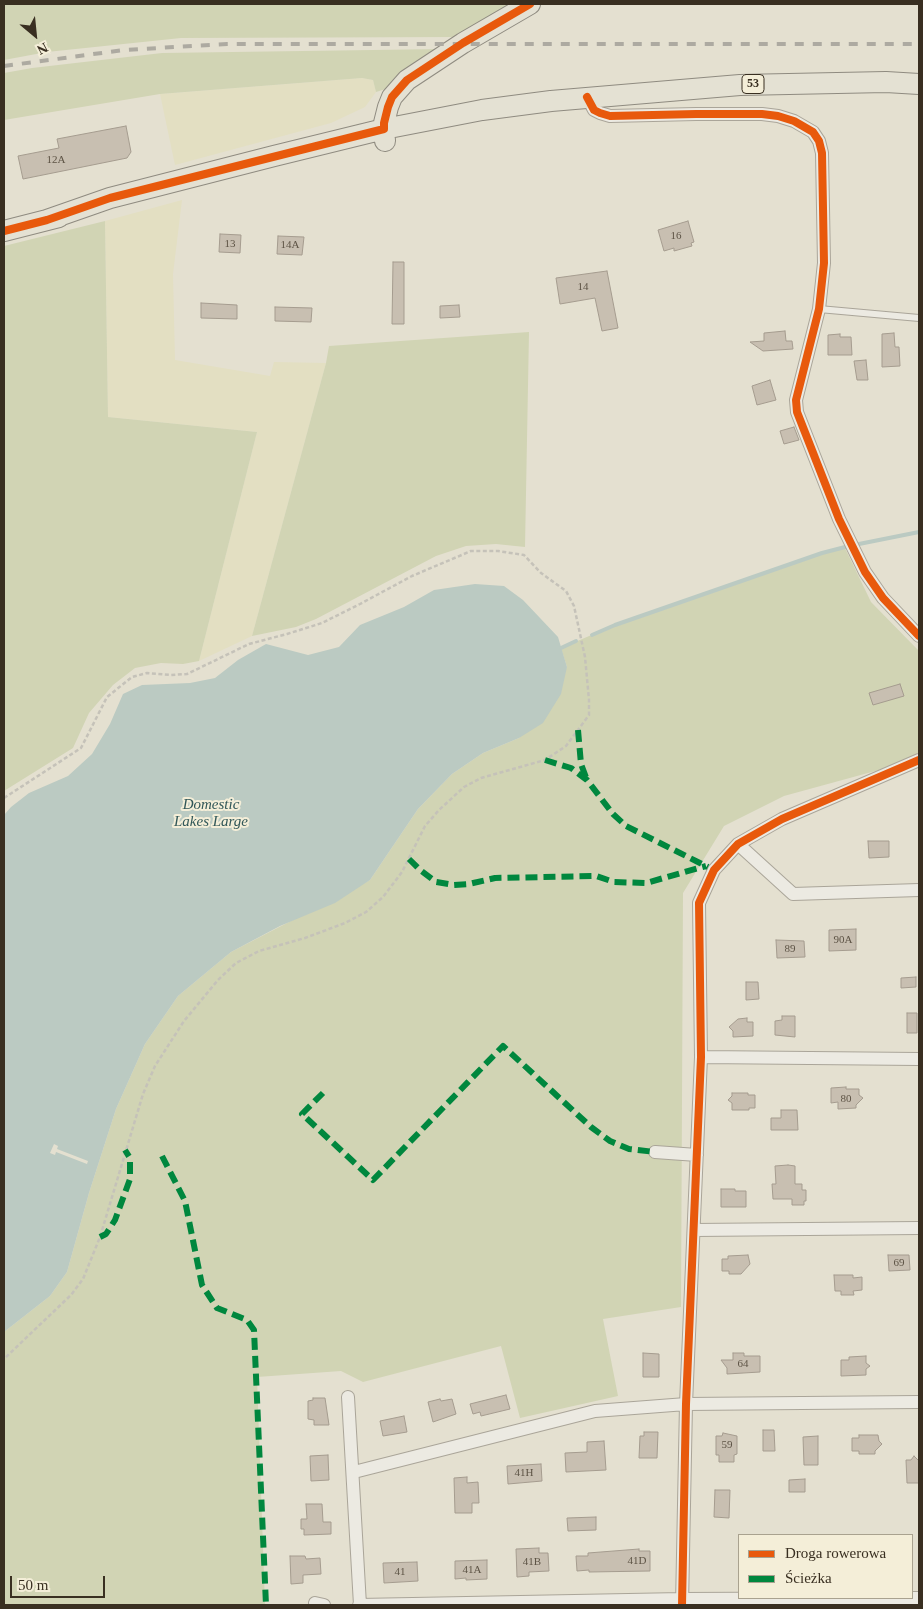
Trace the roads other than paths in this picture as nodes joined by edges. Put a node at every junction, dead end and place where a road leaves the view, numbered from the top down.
1 (530, 4) edge
2 (919, 84) edge
3 (587, 98) junction
4 (384, 136) junction
5 (4, 230) edge
6 (819, 309) junction
7 (919, 318) edge
8 (919, 636) edge
9 (919, 760) edge
10 (738, 844) junction
11 (919, 890) edge
12 (701, 1058) junction
13 (919, 1059) edge
14 (655, 1152) dead end
15 (697, 1155) junction
16 (919, 1228) edge
17 (694, 1230) junction
18 (348, 1397) dead end
19 (919, 1402) edge
20 (686, 1404) junction
21 (354, 1472) junction
22 (860, 1599) edge
23 (682, 1602) edge
24 (360, 1605) edge

1 - 4 main road
2 - 3 main road, 53
3 - 4 main road, 53
3 - 6 street
4 - 5 main road, 53
6 - 7 lane
6 - 8 street
9 - 10 street
10 - 11 street
10 - 12 street
12 - 13 street
12 - 15 street
14 - 15 street
15 - 17 street
16 - 17 street
17 - 20 street
18 - 21 street
19 - 20 street
20 - 21 street
20 - 23 street
21 - 24 street
22 - 23 street
23 - 24 street

